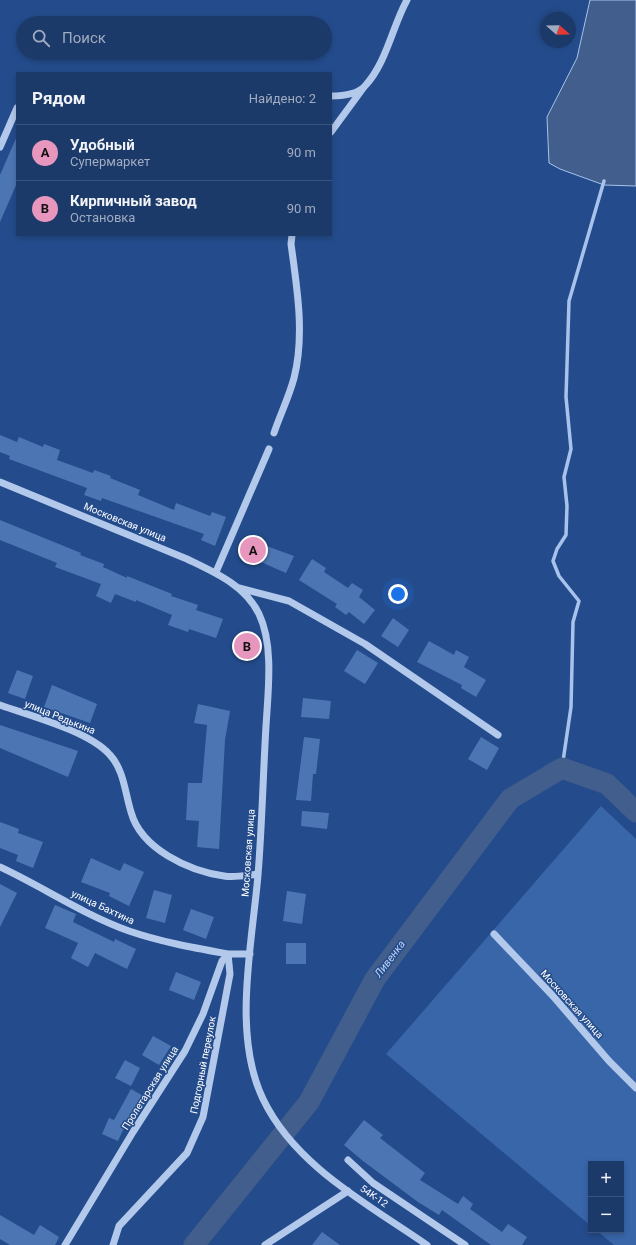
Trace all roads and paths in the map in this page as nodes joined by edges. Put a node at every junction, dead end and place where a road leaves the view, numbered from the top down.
1 (407, 0) edge
2 (365, 87) junction
3 (332, 96) edge
4 (16, 110) edge
5 (332, 131) edge
6 (0, 147) edge
7 (292, 236) edge
8 (274, 433) dead end
9 (268, 449) dead end
10 (0, 482) edge
11 (216, 572) junction
12 (239, 588) junction
13 (0, 705) edge
14 (498, 735) dead end
15 (0, 867) edge
16 (258, 874) junction
17 (494, 934) dead end
18 (228, 954) junction
19 (250, 954) junction
20 (636, 1088) edge
21 (276, 1122) joint
22 (348, 1160) dead end
23 (348, 1190) junction
24 (65, 1245) edge
25 (113, 1245) edge
26 (265, 1245) edge
27 (427, 1245) edge
28 (465, 1245) edge

1 - 2 street
2 - 3 street
2 - 5 street
4 - 6 street
7 - 8 street
9 - 11 street
10 - 11 street, Московская улица
11 - 12 street, Московская улица
12 - 14 street, Московская улица
12 - 16 street, Московская улица
13 - 16 street, улица Редькина
15 - 18 street, улица Бахтина
16 - 19 street, Московская улица
17 - 20 street, Московская улица
18 - 19 street
18 - 24 street, Пролетарская улица
18 - 25 street, Подгорный переулок
19 - 21 street, Московская улица
21 - 23 street, 54K-12
22 - 28 street
23 - 26 street
23 - 27 street, 54K-12

